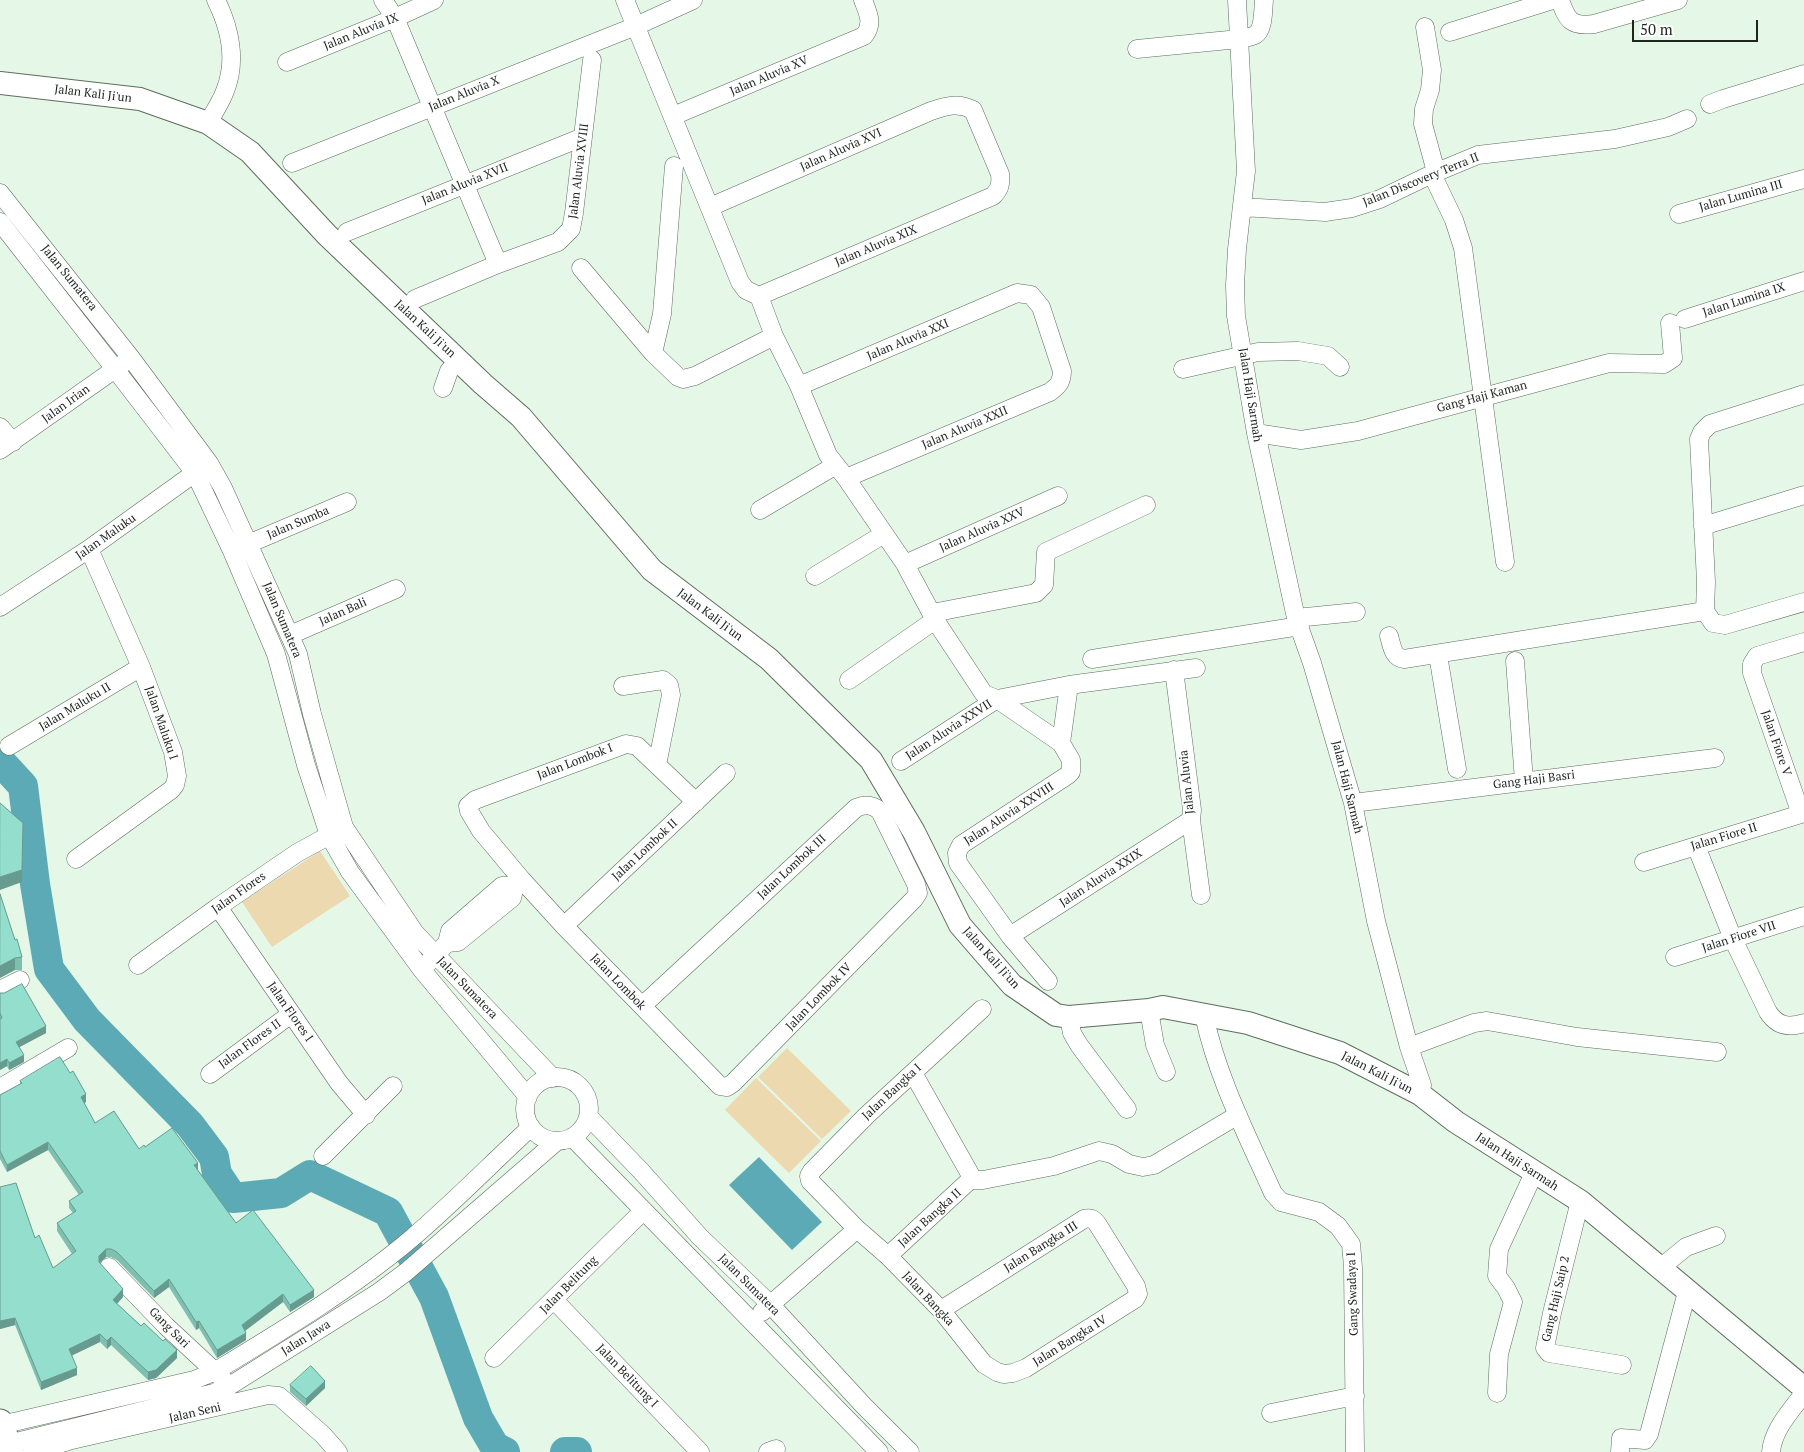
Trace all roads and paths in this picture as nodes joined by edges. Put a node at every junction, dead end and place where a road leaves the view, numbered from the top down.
1 (216, 0) edge
2 (383, 0) edge
3 (434, 0) edge
4 (625, 0) edge
5 (693, 0) edge
6 (863, 0) edge
7 (1237, 0) edge
8 (1264, 0) edge
9 (1553, 0) edge
10 (1560, 0) edge
11 (1678, 0) edge
12 (395, 18) junction
13 (636, 26) junction
14 (1425, 27) dead end
15 (1450, 32) dead end
16 (1239, 39) junction
17 (1137, 49) dead end
18 (592, 60) dead end
19 (286, 62) dead end
20 (1804, 74) edge
21 (0, 83) edge
22 (1710, 104) dead end
23 (432, 107) junction
24 (673, 116) junction
25 (1687, 119) dead end
26 (208, 122) junction
27 (583, 136) junction
28 (292, 163) dead end
29 (674, 166) dead end
30 (1434, 173) junction
31 (1804, 179) edge
32 (464, 185) junction
33 (0, 193) edge
34 (993, 196) joint
35 (710, 207) junction
36 (1242, 207) junction
37 (1679, 214) dead end
38 (0, 222) edge
39 (347, 232) dead end
40 (498, 264) junction
41 (581, 268) dead end
42 (1804, 281) edge
43 (1017, 293) joint
44 (759, 296) junction
45 (415, 299) dead end
46 (1677, 321) joint
47 (774, 336) junction
48 (653, 353) junction
49 (1244, 356) junction
50 (132, 358) junction
51 (459, 360) junction
52 (1340, 367) dead end
53 (115, 369) junction
54 (1182, 369) dead end
55 (799, 386) junction
56 (443, 388) dead end
57 (1804, 394) edge
58 (1484, 396) junction
59 (0, 427) edge
60 (1256, 433) junction
61 (6, 446) edge
62 (209, 463) junction
63 (841, 472) junction
64 (195, 473) junction
65 (1804, 495) edge
66 (1058, 496) dead end
67 (347, 502) dead end
68 (1146, 505) dead end
69 (760, 510) dead end
70 (1703, 526) junction
71 (884, 534) junction
72 (248, 544) junction
73 (89, 549) junction
74 (1505, 562) dead end
75 (905, 564) junction
76 (815, 576) dead end
77 (396, 589) dead end
78 (1804, 602) edge
79 (0, 607) edge
80 (1705, 611) junction
81 (1356, 612) dead end
82 (934, 617) junction
83 (1298, 622) junction
84 (290, 635) junction
85 (1389, 636) dead end
86 (1804, 642) edge
87 (1438, 655) junction
88 (1092, 659) dead end
89 (1515, 661) dead end
90 (141, 667) junction
91 (1196, 668) dead end
92 (1174, 670) junction
93 (850, 680) dead end
94 (1069, 685) junction
95 (623, 686) dead end
96 (997, 699) junction
97 (1061, 743) junction
98 (9, 746) dead end
99 (1714, 758) dead end
100 (901, 761) dead end
101 (657, 765) junction
102 (1457, 769) dead end
103 (726, 773) dead end
104 (1524, 781) junction
105 (696, 802) junction
106 (1353, 803) junction
107 (468, 806) joint
108 (1802, 813) edge
109 (1191, 820) junction
110 (336, 831) junction
111 (1696, 846) junction
112 (76, 859) dead end
113 (1644, 862) dead end
114 (518, 883) junction
115 (918, 893) joint
116 (1201, 894) dead end
117 (218, 907) junction
118 (1804, 916) edge
119 (564, 926) junction
120 (1010, 936) junction
121 (1732, 939) junction
122 (441, 949) junction
123 (1675, 957) dead end
124 (138, 965) dead end
125 (422, 970) junction
126 (20, 980) dead end
127 (1048, 982) dead end
128 (0, 990) edge
129 (642, 1006) junction
130 (982, 1009) dead end
131 (1149, 1010) junction
132 (291, 1014) junction
133 (1204, 1014) junction
134 (1069, 1017) junction
135 (1804, 1024) edge
136 (1408, 1047) junction
137 (68, 1048) dead end
138 (1717, 1052) dead end
139 (1166, 1072) dead end
140 (913, 1073) junction
141 (210, 1074) dead end
142 (553, 1078) junction
143 (715, 1082) joint
144 (393, 1086) dead end
145 (0, 1088) edge
146 (1420, 1094) junction
147 (528, 1097) junction
148 (1127, 1109) dead end
149 (366, 1114) junction
150 (1238, 1115) junction
151 (588, 1117) junction
152 (530, 1127) junction
153 (564, 1139) junction
154 (323, 1156) dead end
155 (1534, 1173) junction
156 (970, 1180) junction
157 (810, 1181) joint
158 (1580, 1202) junction
159 (643, 1211) junction
160 (857, 1229) junction
161 (1716, 1236) dead end
162 (888, 1256) junction
163 (383, 1261) junction
164 (109, 1267) dead end
165 (1659, 1269) junction
166 (400, 1277) junction
167 (1687, 1292) junction
168 (1138, 1294) joint
169 (554, 1300) junction
170 (770, 1304) junction
171 (941, 1310) junction
172 (752, 1320) junction
173 (494, 1358) dead end
174 (1622, 1365) dead end
175 (214, 1372) junction
176 (996, 1372) joint
177 (231, 1385) junction
178 (1804, 1388) edge
179 (1497, 1393) dead end
180 (1804, 1393) edge
181 (1354, 1396) junction
182 (1271, 1413) dead end
183 (4, 1437) edge
184 (32, 1452) edge
185 (338, 1452) edge
186 (700, 1452) edge
187 (879, 1452) edge
188 (910, 1452) edge
189 (1355, 1452) edge
190 (1620, 1452) edge
191 (1771, 1452) edge

1 - 26 street
2 - 12 street
3 - 12 street, Jalan Aluvia IX
4 - 13 street
5 - 13 street, Jalan Aluvia X
6 - 24 street, Jalan Aluvia XV
7 - 16 street, Jalan Haji Sarmah
8 - 16 street
9 - 15 street
10 - 11 street
12 - 19 street, Jalan Aluvia IX
12 - 23 street
13 - 23 street, Jalan Aluvia X
13 - 24 street
14 - 30 street
16 - 17 street
16 - 36 street, Jalan Haji Sarmah
18 - 27 street, Jalan Aluvia XVIII
20 - 22 street
21 - 26 street, Jalan Kali Ji'un
23 - 28 street, Jalan Aluvia X
23 - 32 street
24 - 35 street
25 - 30 street, Jalan Discovery Terra II
26 - 51 street, Jalan Kali Ji'un
27 - 32 street, Jalan Aluvia XVII
27 - 40 street, Jalan Aluvia XVIII
29 - 48 street
30 - 36 street, Jalan Discovery Terra II
30 - 58 street
31 - 37 street, Jalan Lumina III
32 - 39 street, Jalan Aluvia XVII
32 - 40 street
33 - 50 street, Jalan Sumatera
34 - 35 street, Jalan Aluvia XVI
34 - 44 street, Jalan Aluvia XIX
35 - 44 street
36 - 49 street, Jalan Haji Sarmah
38 - 53 street, Jalan Sumatera
40 - 45 street, Jalan Aluvia XVIII
41 - 48 street
42 - 46 street, Jalan Lumina IX
43 - 55 street, Jalan Aluvia XXI
43 - 63 street, Jalan Aluvia XXII
44 - 47 street
46 - 58 street, Gang Haji Kaman
47 - 48 street
47 - 55 street
49 - 52 street
49 - 54 street
49 - 60 street, Jalan Haji Sarmah
50 - 53 street, Jalan Irian
50 - 62 street, Jalan Sumatera
51 - 56 street
51 - 134 street, Jalan Kali Ji'un
53 - 61 street, Jalan Irian
53 - 64 street, Jalan Sumatera
55 - 63 street
57 - 70 street
58 - 60 street, Gang Haji Kaman
58 - 74 street
59 - 61 street
60 - 83 street, Jalan Haji Sarmah
62 - 64 street, Jalan Maluku
62 - 72 street, Jalan Sumatera
63 - 69 street
63 - 71 street
64 - 73 street, Jalan Maluku
64 - 110 street, Jalan Sumatera
65 - 70 street
66 - 75 street, Jalan Aluvia XXV
67 - 72 street, Jalan Sumba
68 - 82 street
70 - 80 street
71 - 75 street
71 - 76 street
72 - 84 street, Jalan Sumatera
73 - 79 street, Jalan Maluku
73 - 90 street, Jalan Maluku I
75 - 82 street
77 - 84 street, Jalan Bali
78 - 80 street
80 - 87 street
81 - 83 street
82 - 93 street
82 - 96 street
83 - 88 street
83 - 106 street, Jalan Haji Sarmah
84 - 110 street, Jalan Sumatera
85 - 87 street
86 - 108 street, Jalan Fiore V
87 - 102 street
89 - 104 street
90 - 98 street, Jalan Maluku II
90 - 112 street, Jalan Maluku I
91 - 92 street
92 - 94 street
92 - 109 street, Jalan Aluvia
94 - 96 street
94 - 97 street
95 - 101 street
96 - 97 street
96 - 100 street, Jalan Aluvia XXVII
97 - 120 street, Jalan Aluvia XXVIII
99 - 104 street, Gang Haji Basri
101 - 105 street, Jalan Lombok I
101 - 107 street, Jalan Lombok I
103 - 105 street, Jalan Lombok II
104 - 106 street, Gang Haji Basri
105 - 119 street, Jalan Lombok II
106 - 136 street, Jalan Haji Sarmah
107 - 114 street, Jalan Lombok
108 - 111 street, Jalan Fiore II
109 - 116 street, Jalan Aluvia
109 - 120 street, Jalan Aluvia XXIX
110 - 117 street, Jalan Flores
110 - 122 street, Jalan Sumatera
110 - 125 street, Jalan Sumatera
111 - 113 street, Jalan Fiore II
111 - 121 street
114 - 119 street, Jalan Lombok
114 - 122 street
115 - 129 street, Jalan Lombok III
115 - 143 street, Jalan Lombok IV
117 - 124 street, Jalan Flores
117 - 132 street, Jalan Flores I
118 - 121 street, Jalan Fiore VII
119 - 129 street, Jalan Lombok
120 - 127 street
121 - 123 street, Jalan Fiore VII
121 - 135 street
122 - 125 street
122 - 142 street, Jalan Sumatera
125 - 147 street, Jalan Sumatera
126 - 128 street
129 - 143 street, Jalan Lombok
130 - 140 street, Jalan Bangka I
131 - 133 street, Jalan Kali Ji'un
131 - 134 street, Jalan Kali Ji'un
131 - 139 street
132 - 141 street, Jalan Flores II
132 - 149 street, Jalan Flores I
133 - 146 street, Jalan Kali Ji'un
133 - 150 street, Gang Swadaya I
134 - 148 street
136 - 138 street
136 - 146 street, Jalan Haji Sarmah
137 - 145 street
140 - 156 street
140 - 157 street, Jalan Bangka I
142 - 147 street
142 - 151 street
144 - 149 street
146 - 155 street, Jalan Haji Sarmah
147 - 152 street
149 - 154 street
150 - 156 street
150 - 181 street, Gang Swadaya I
151 - 153 street
151 - 170 street, Jalan Sumatera
152 - 153 street
152 - 163 street, Jalan Jawa
153 - 159 street, Jalan Sumatera
153 - 166 street, Jalan Jawa
155 - 158 street, Jalan Haji Sarmah
155 - 179 street
156 - 162 street, Jalan Bangka II
157 - 160 street, Jalan Bangka
158 - 165 street, Jalan Haji Sarmah
158 - 174 street, Gang Haji Saip 2
159 - 169 street, Jalan Belitung
159 - 172 street, Jalan Sumatera
160 - 162 street, Jalan Bangka
160 - 170 street
161 - 165 street
162 - 171 street, Jalan Bangka
163 - 166 street
163 - 175 street, Jalan Jawa
164 - 175 street, Gang Sari
165 - 167 street, Jalan Haji Sarmah
166 - 177 street, Jalan Jawa
167 - 178 street, Jalan Haji Sarmah
167 - 190 street
168 - 171 street, Jalan Bangka III
168 - 176 street, Jalan Bangka IV
169 - 173 street, Jalan Belitung
169 - 186 street, Jalan Belitung I
170 - 172 street
170 - 188 street, Jalan Sumatera
171 - 176 street, Jalan Bangka
172 - 187 street, Jalan Sumatera
175 - 177 street, Gang Sari
175 - 183 street, Jalan Jawa
177 - 183 street, Jalan Jawa
180 - 191 street
181 - 182 street
181 - 189 street, Gang Swadaya I
184 - 185 street, Jalan Seni

